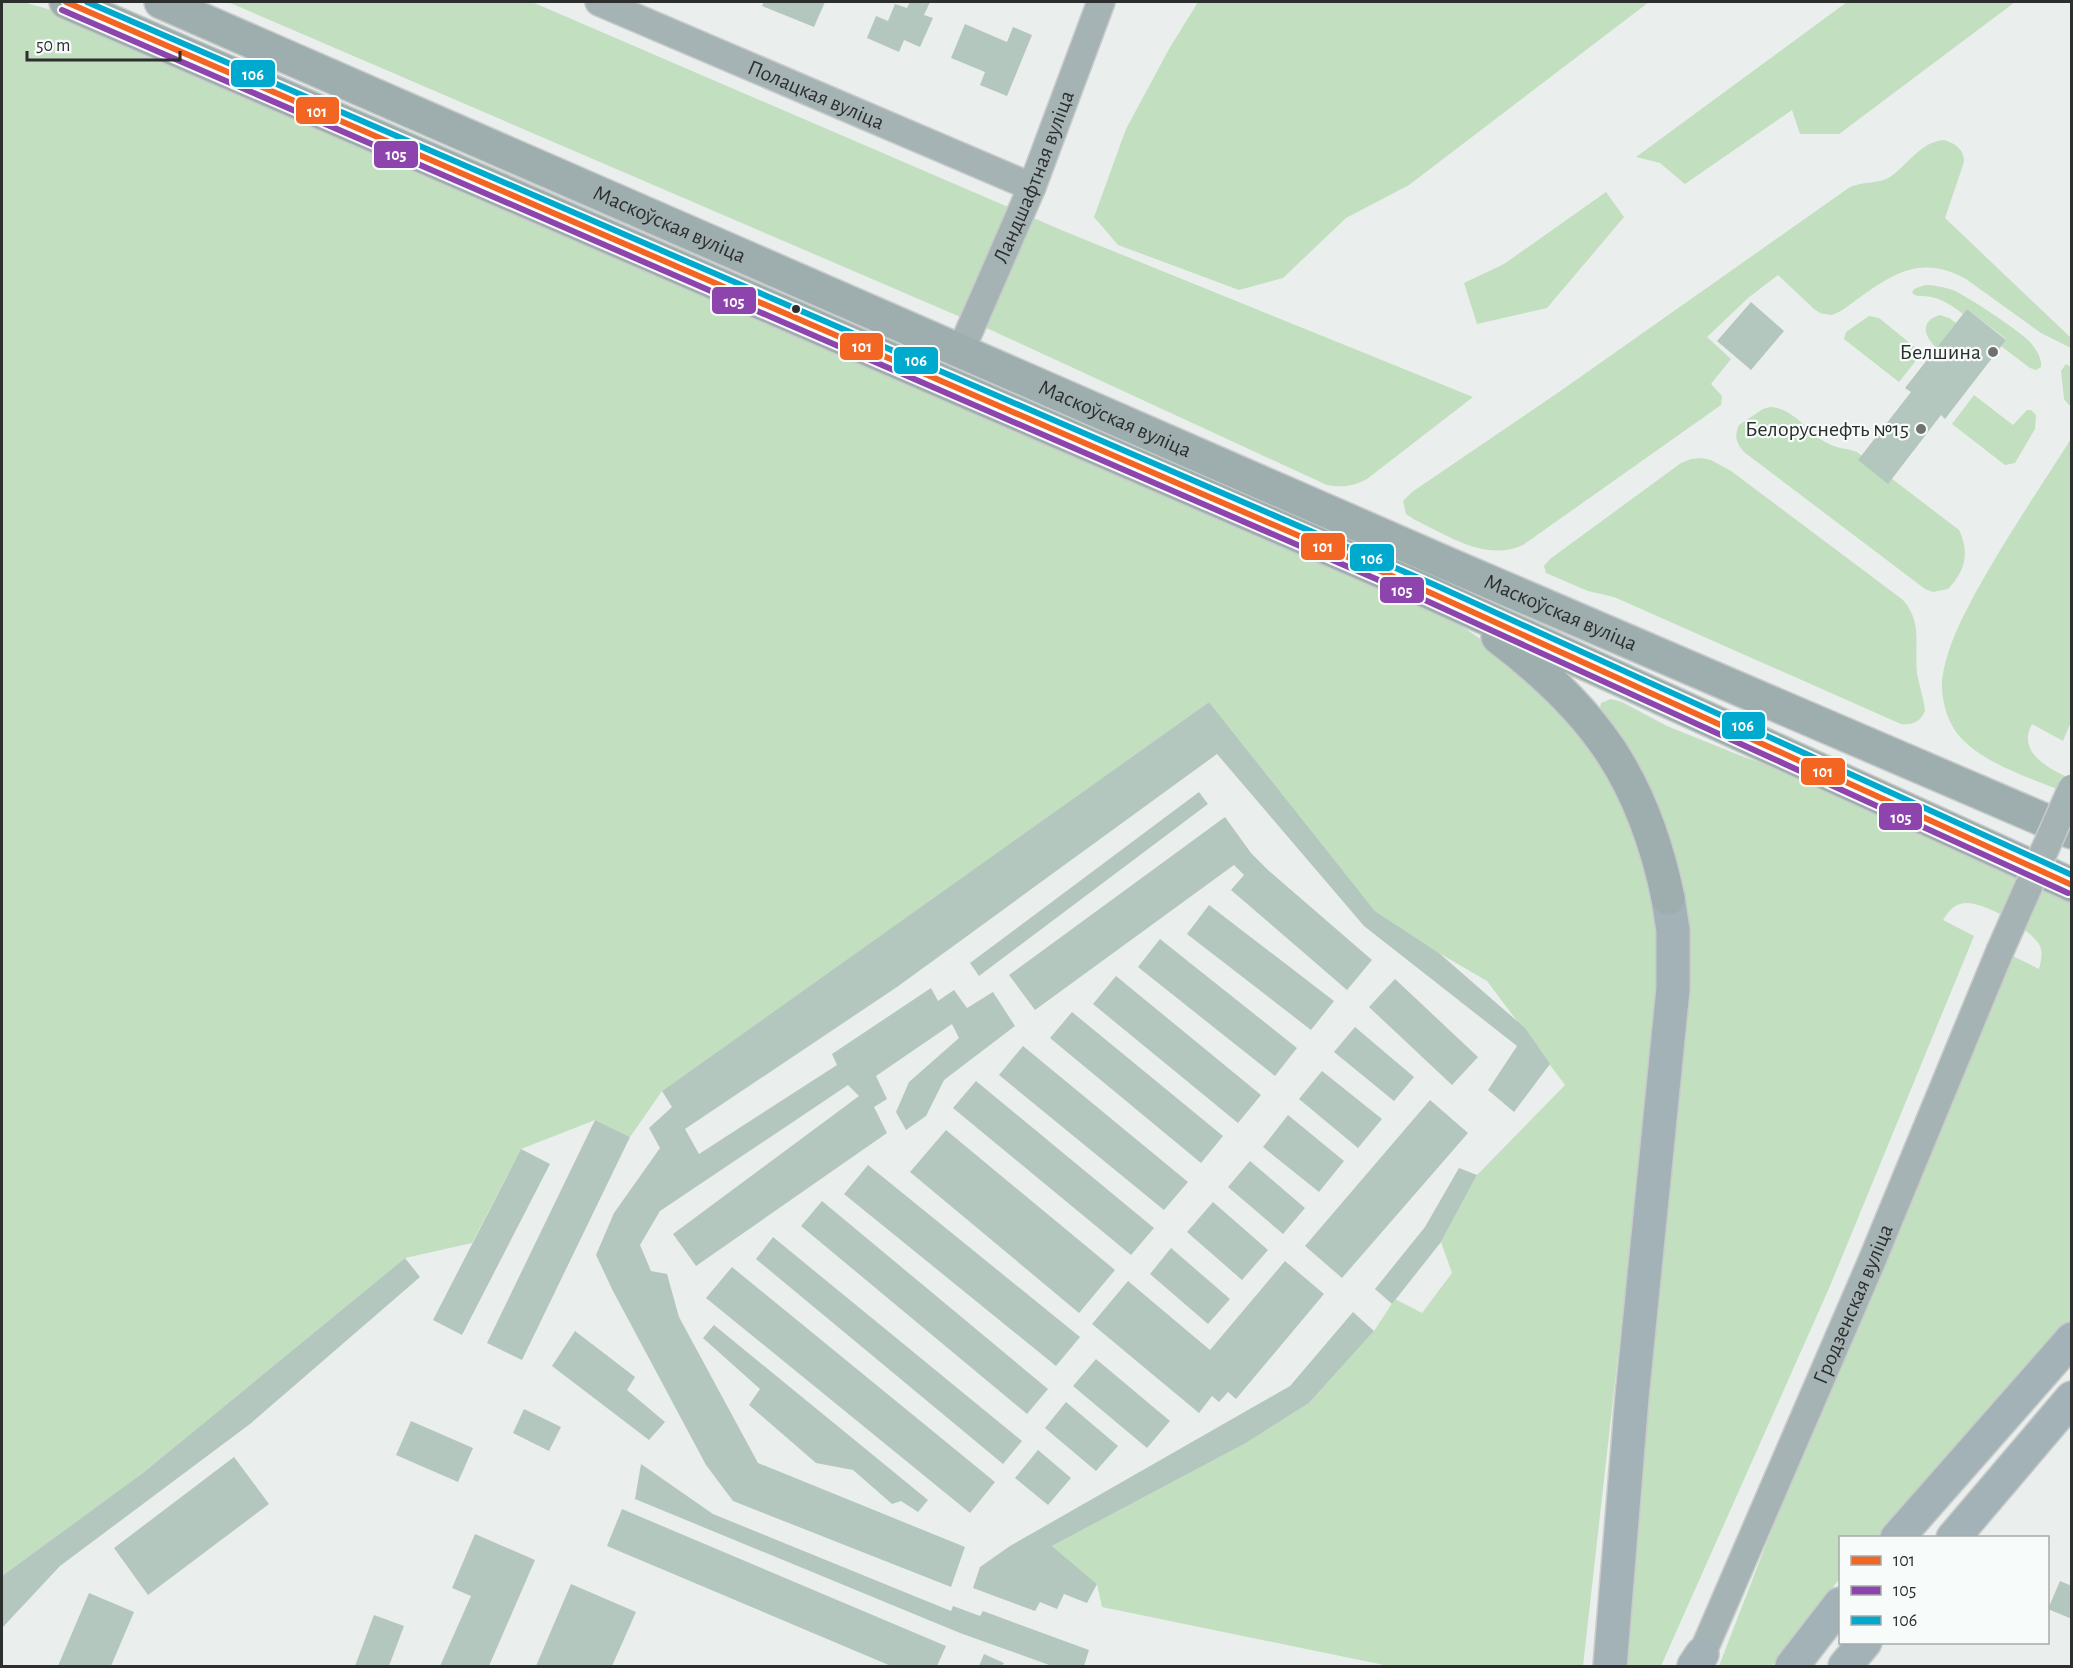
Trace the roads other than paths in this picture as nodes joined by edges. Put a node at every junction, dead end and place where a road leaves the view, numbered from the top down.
1 (66, 2) edge
2 (161, 2) edge
3 (598, 2) edge
4 (1101, 2) edge
5 (1032, 186) junction
6 (961, 350) junction
7 (947, 384) junction
8 (1431, 593) junction
9 (2072, 788) edge
10 (2072, 832) edge
11 (2072, 885) edge
12 (1668, 898) joint
13 (2072, 1339) edge
14 (2072, 1398) edge
15 (1899, 1536) edge
16 (1955, 1536) edge
17 (1839, 1605) edge
18 (1863, 1644) edge
19 (1698, 1662) edge
20 (1610, 1666) edge
21 (1792, 1666) edge
22 (1845, 1666) edge

1 - 7 highway, Маскоўская вуліца
2 - 6 highway, Маскоўская вуліца
3 - 5 street, Полацкая вуліца
4 - 5 street, Ландшафтная вуліца
5 - 6 street, Ландшафтная вуліца
6 - 7 highway
6 - 10 highway, Маскоўская вуліца
7 - 8 highway, Маскоўская вуліца
8 - 11 highway, Маскоўская вуліца
8 - 12 highway
9 - 19 street, Гродзенская вуліца, bridge
12 - 20 main road
13 - 15 main road
14 - 16 main road
17 - 21 main road
18 - 22 main road

